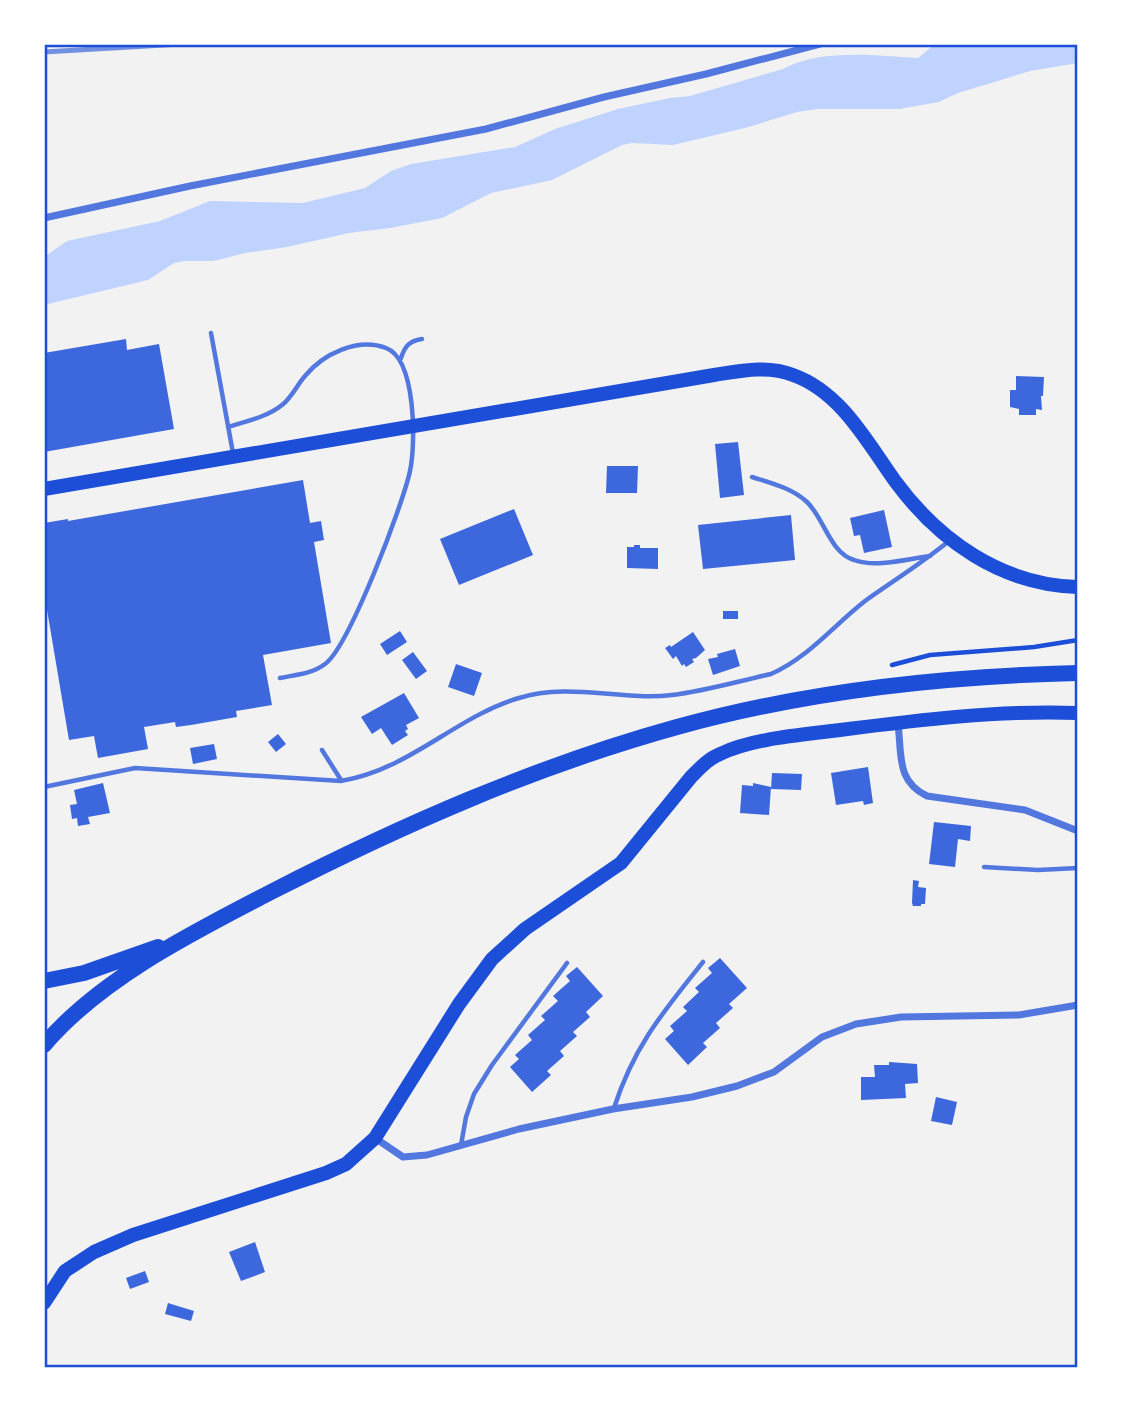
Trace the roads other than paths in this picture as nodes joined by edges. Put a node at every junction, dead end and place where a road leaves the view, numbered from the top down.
1 (820, 44) edge
2 (44, 218) edge
3 (211, 333) dead end
4 (422, 339) dead end
5 (401, 359) junction
6 (228, 427) junction
7 (412, 428) junction
8 (234, 457) junction
9 (752, 477) dead end
10 (44, 489) edge
11 (950, 540) junction
12 (931, 556) junction
13 (1078, 586) edge
14 (1078, 673) edge
15 (280, 678) dead end
16 (1078, 713) edge
17 (898, 724) junction
18 (322, 750) dead end
19 (341, 781) junction
20 (44, 787) edge
21 (1078, 831) edge
22 (985, 867) dead end
23 (1078, 868) edge
24 (176, 941) junction
25 (703, 962) dead end
26 (567, 963) dead end
27 (44, 981) edge
28 (1078, 1005) edge
29 (44, 1045) edge
30 (613, 1109) junction
31 (375, 1138) junction
32 (461, 1145) junction
33 (48, 1289) edge
34 (44, 1304) edge

1 - 2 street
3 - 6 lane
4 - 5 lane
5 - 6 lane
5 - 7 lane
6 - 8 lane
7 - 8 main road
7 - 11 main road
7 - 15 lane
8 - 10 main road
9 - 12 lane
11 - 12 lane
11 - 13 main road
12 - 19 lane
14 - 24 main road
16 - 17 main road
17 - 21 street
17 - 31 main road
18 - 19 lane
19 - 20 lane
22 - 23 lane
24 - 27 main road
24 - 29 main road
25 - 30 lane
26 - 32 lane
28 - 30 street
30 - 32 street
31 - 32 street
31 - 33 main road
33 - 34 main road

